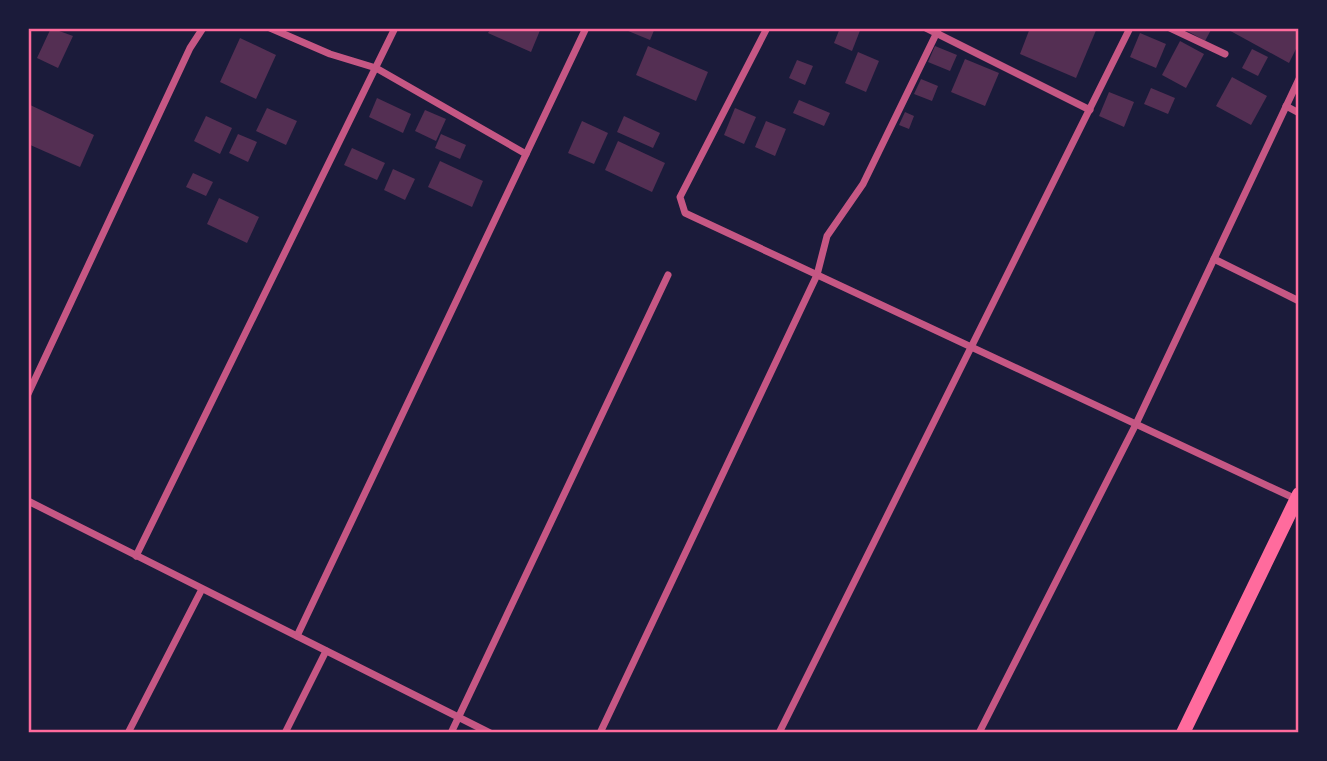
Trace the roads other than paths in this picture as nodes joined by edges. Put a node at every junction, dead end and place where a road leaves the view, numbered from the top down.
1 (203, 28) edge
2 (270, 28) edge
3 (395, 28) edge
4 (586, 28) edge
5 (767, 28) edge
6 (926, 28) edge
7 (1130, 28) edge
8 (1170, 28) edge
9 (937, 30) edge
10 (1224, 54) dead end
11 (376, 68) junction
12 (1299, 79) edge
13 (1286, 107) junction
14 (1090, 110) junction
15 (1299, 113) edge
16 (526, 154) junction
17 (1214, 259) junction
18 (668, 275) dead end
19 (817, 275) junction
20 (1299, 301) edge
21 (971, 346) junction
22 (28, 394) edge
23 (1136, 424) junction
24 (1298, 497) edge
25 (28, 501) edge
26 (136, 556) junction
27 (202, 589) junction
28 (297, 636) junction
29 (326, 651) junction
30 (459, 717) junction
31 (128, 733) edge
32 (285, 733) edge
33 (451, 733) edge
34 (490, 733) edge
35 (600, 733) edge
36 (779, 733) edge
37 (979, 733) edge
38 (1183, 733) edge

1 - 22 street
2 - 11 street
3 - 11 street
4 - 16 street
5 - 19 street
6 - 9 street
7 - 14 street
8 - 10 street
9 - 14 street
9 - 19 street
11 - 16 street
11 - 26 street
12 - 13 street
13 - 15 street
13 - 17 street
14 - 21 street
16 - 28 street
17 - 20 street
17 - 23 street
18 - 30 street
19 - 21 street
19 - 35 street
21 - 23 street
21 - 36 street
23 - 24 street
23 - 37 street
24 - 38 main road
25 - 26 street
26 - 27 street
27 - 28 street
27 - 31 street
28 - 29 street
29 - 30 street
29 - 32 street
30 - 33 street
30 - 34 street

